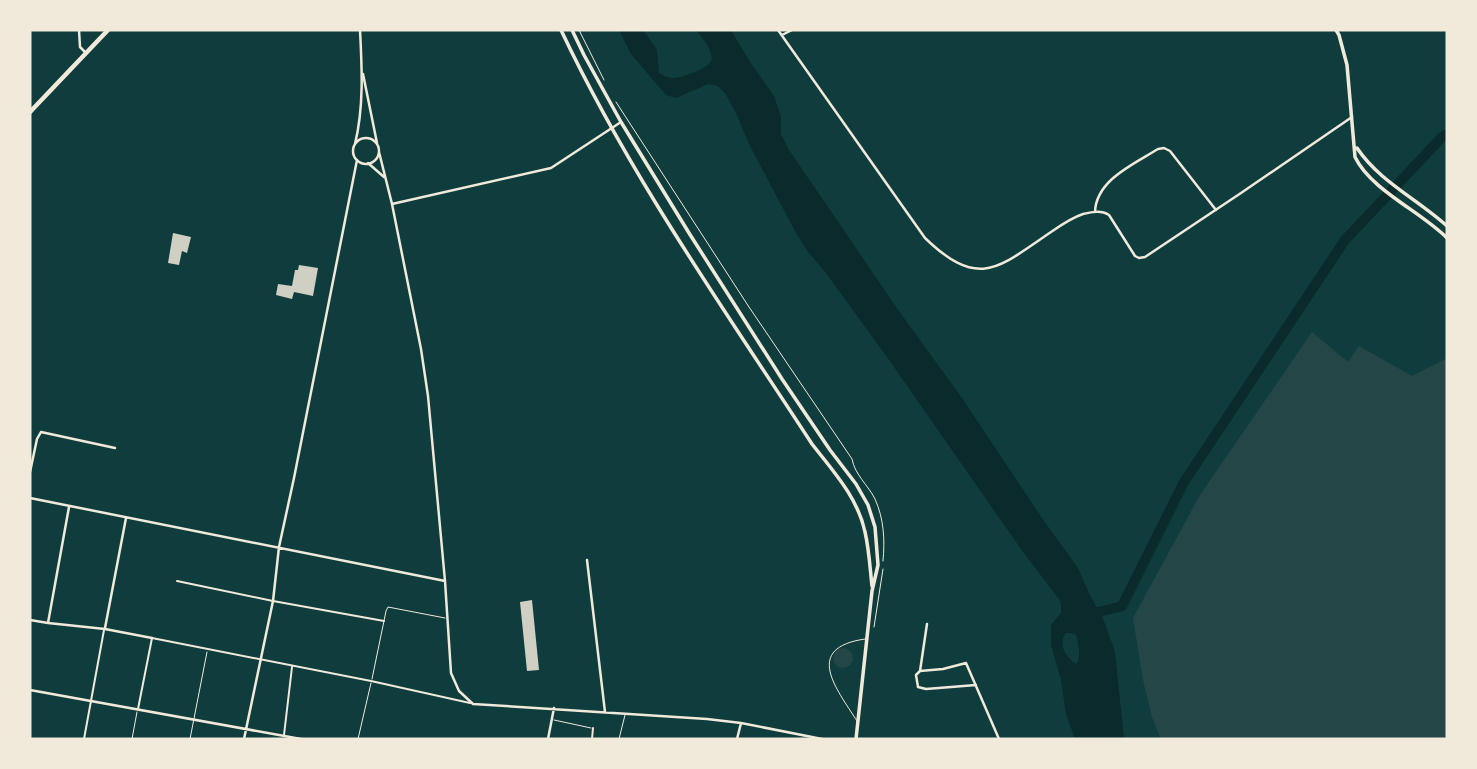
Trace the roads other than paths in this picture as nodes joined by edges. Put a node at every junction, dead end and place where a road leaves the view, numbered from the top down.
1 (79, 30) edge
2 (108, 30) edge
3 (360, 30) edge
4 (561, 30) edge
5 (572, 30) edge
6 (778, 30) edge
7 (792, 30) edge
8 (1336, 30) edge
9 (781, 36) junction
10 (86, 53) junction
11 (362, 71) junction
12 (30, 113) edge
13 (1352, 117) junction
14 (621, 122) junction
15 (611, 128) junction
16 (355, 144) junction
17 (377, 144) junction
18 (1356, 146) junction
19 (379, 152) junction
20 (357, 160) junction
21 (368, 163) junction
22 (385, 178) junction
23 (392, 204) junction
24 (1216, 210) junction
25 (1095, 212) junction
26 (1447, 226) edge
27 (1447, 238) edge
28 (115, 449) dead end
29 (30, 472) edge
30 (30, 498) edge
31 (69, 507) junction
32 (126, 517) junction
33 (279, 547) junction
34 (587, 560) dead end
35 (177, 581) dead end
36 (445, 581) junction
37 (872, 592) junction
38 (273, 601) junction
39 (447, 618) junction
40 (30, 620) edge
41 (384, 621) junction
42 (48, 623) junction
43 (927, 624) dead end
44 (105, 629) junction
45 (152, 638) junction
46 (868, 638) junction
47 (208, 649) junction
48 (261, 660) junction
49 (292, 666) junction
50 (920, 671) junction
51 (371, 681) junction
52 (976, 685) junction
53 (30, 690) edge
54 (92, 701) junction
55 (473, 704) junction
56 (554, 708) junction
57 (138, 710) junction
58 (605, 712) junction
59 (625, 713) junction
60 (194, 720) junction
61 (551, 720) junction
62 (741, 723) junction
63 (858, 723) junction
64 (593, 728) joint
65 (246, 729) junction
66 (284, 736) junction
67 (84, 739) edge
68 (132, 739) edge
69 (190, 739) edge
70 (244, 739) edge
71 (301, 739) edge
72 (358, 739) edge
73 (548, 739) edge
74 (592, 739) edge
75 (619, 739) edge
76 (737, 739) edge
77 (822, 739) edge
78 (856, 739) edge
79 (999, 739) edge

1 - 10 street
2 - 10 main road
3 - 11 street
4 - 15 street
5 - 14 street
6 - 9 street
7 - 9 street
8 - 13 street
9 - 25 street
10 - 12 main road
11 - 16 street
11 - 17 street
13 - 18 street
13 - 24 street
14 - 15 street
14 - 37 street
15 - 23 street
15 - 37 street
16 - 17 street
16 - 20 street
17 - 19 street
18 - 26 street
18 - 27 street
19 - 21 street
19 - 22 street
20 - 21 street
20 - 33 street
21 - 22 street
22 - 23 street
23 - 36 street
24 - 25 street
24 - 25 street
28 - 29 street
30 - 31 street
31 - 32 street
31 - 42 street
32 - 33 street
32 - 44 street
33 - 36 street
33 - 38 street
34 - 58 street
35 - 38 street
36 - 39 street
37 - 46 street
38 - 41 street
38 - 48 street
39 - 41 lane
39 - 55 street
40 - 42 street
41 - 51 lane
42 - 44 street
43 - 50 street
44 - 45 street
44 - 54 street
45 - 47 street
45 - 57 street
46 - 63 street
46 - 63 lane
47 - 48 street
47 - 60 lane
48 - 49 street
48 - 65 street
49 - 51 street
49 - 66 street
50 - 52 street
50 - 52 street
51 - 55 street
51 - 72 lane
52 - 79 street
53 - 54 street
54 - 57 street
54 - 67 street
55 - 56 street
56 - 58 street
56 - 61 street
57 - 60 street
57 - 68 lane
58 - 59 street
59 - 62 street
59 - 75 lane
60 - 65 street
60 - 69 lane
61 - 64 lane
61 - 73 street
62 - 76 street
62 - 77 street
63 - 78 street
64 - 74 street
65 - 66 street
65 - 70 street
66 - 71 street

